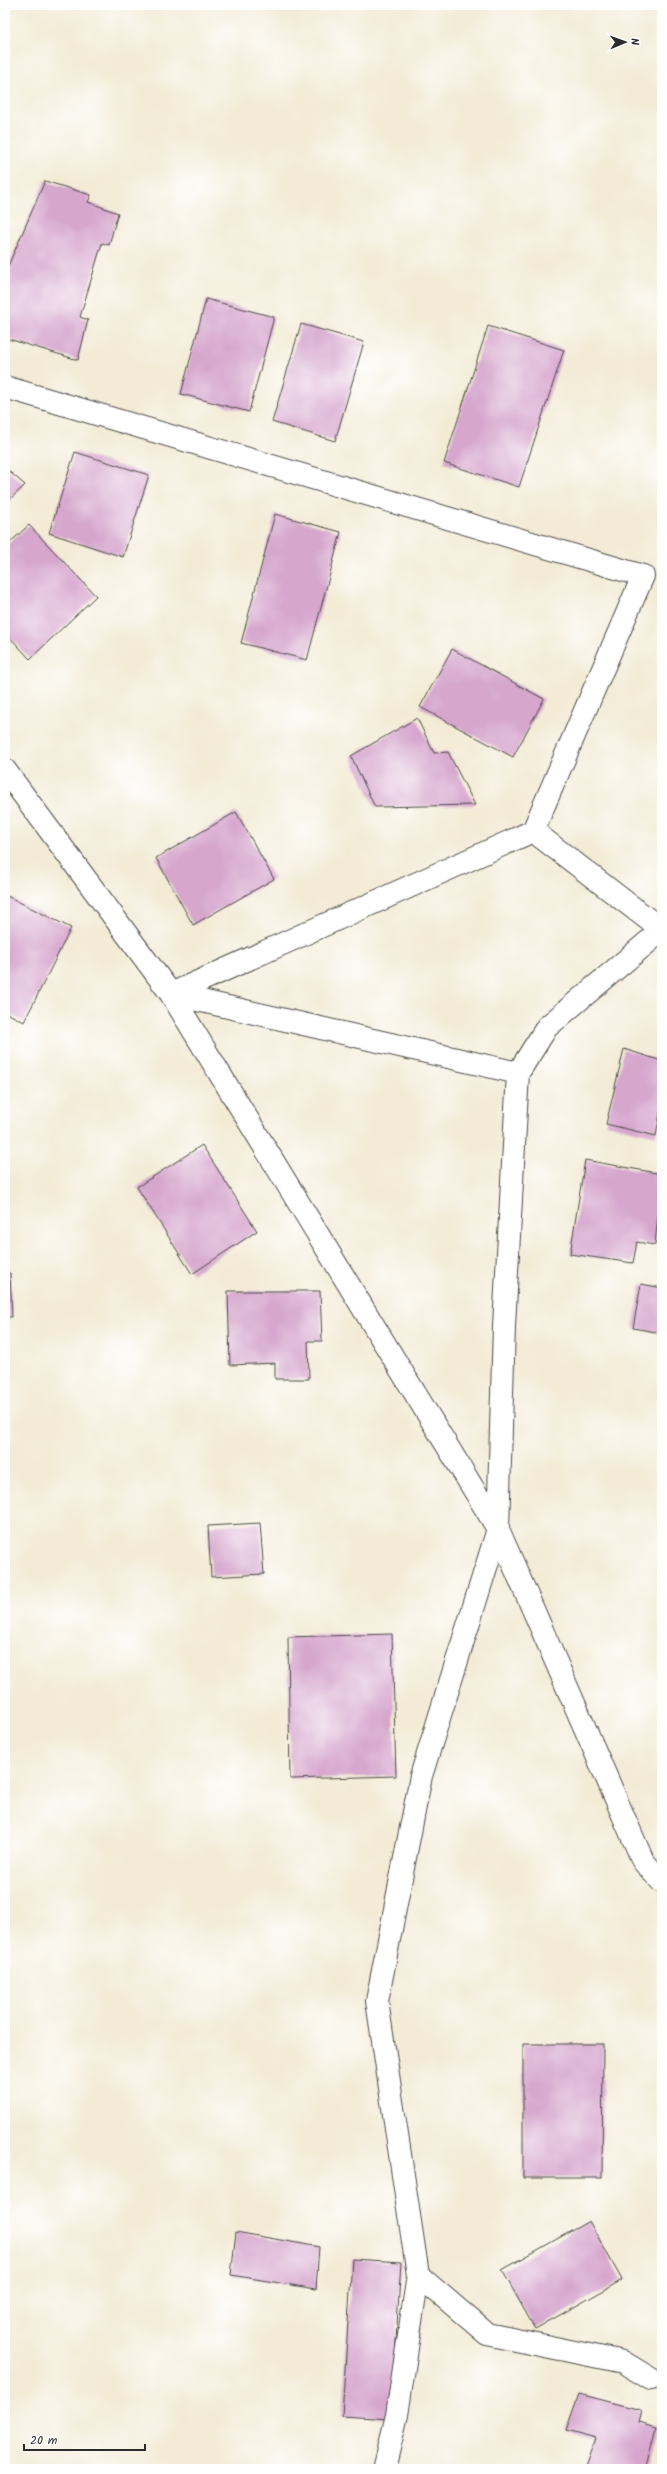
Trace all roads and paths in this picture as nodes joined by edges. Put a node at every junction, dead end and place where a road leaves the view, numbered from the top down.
1 (5, 387) edge
2 (5, 770) edge
3 (534, 831) junction
4 (662, 930) edge
5 (171, 994) junction
6 (518, 1073) junction
7 (498, 1529) junction
8 (662, 1882) edge
9 (418, 2275) junction
10 (651, 2379) dead end
11 (384, 2469) edge

1 - 3 street
2 - 5 street
3 - 4 street
3 - 5 street
4 - 6 street
5 - 6 street
5 - 7 street
6 - 7 street
7 - 8 street
7 - 9 street
9 - 10 street
9 - 11 street

